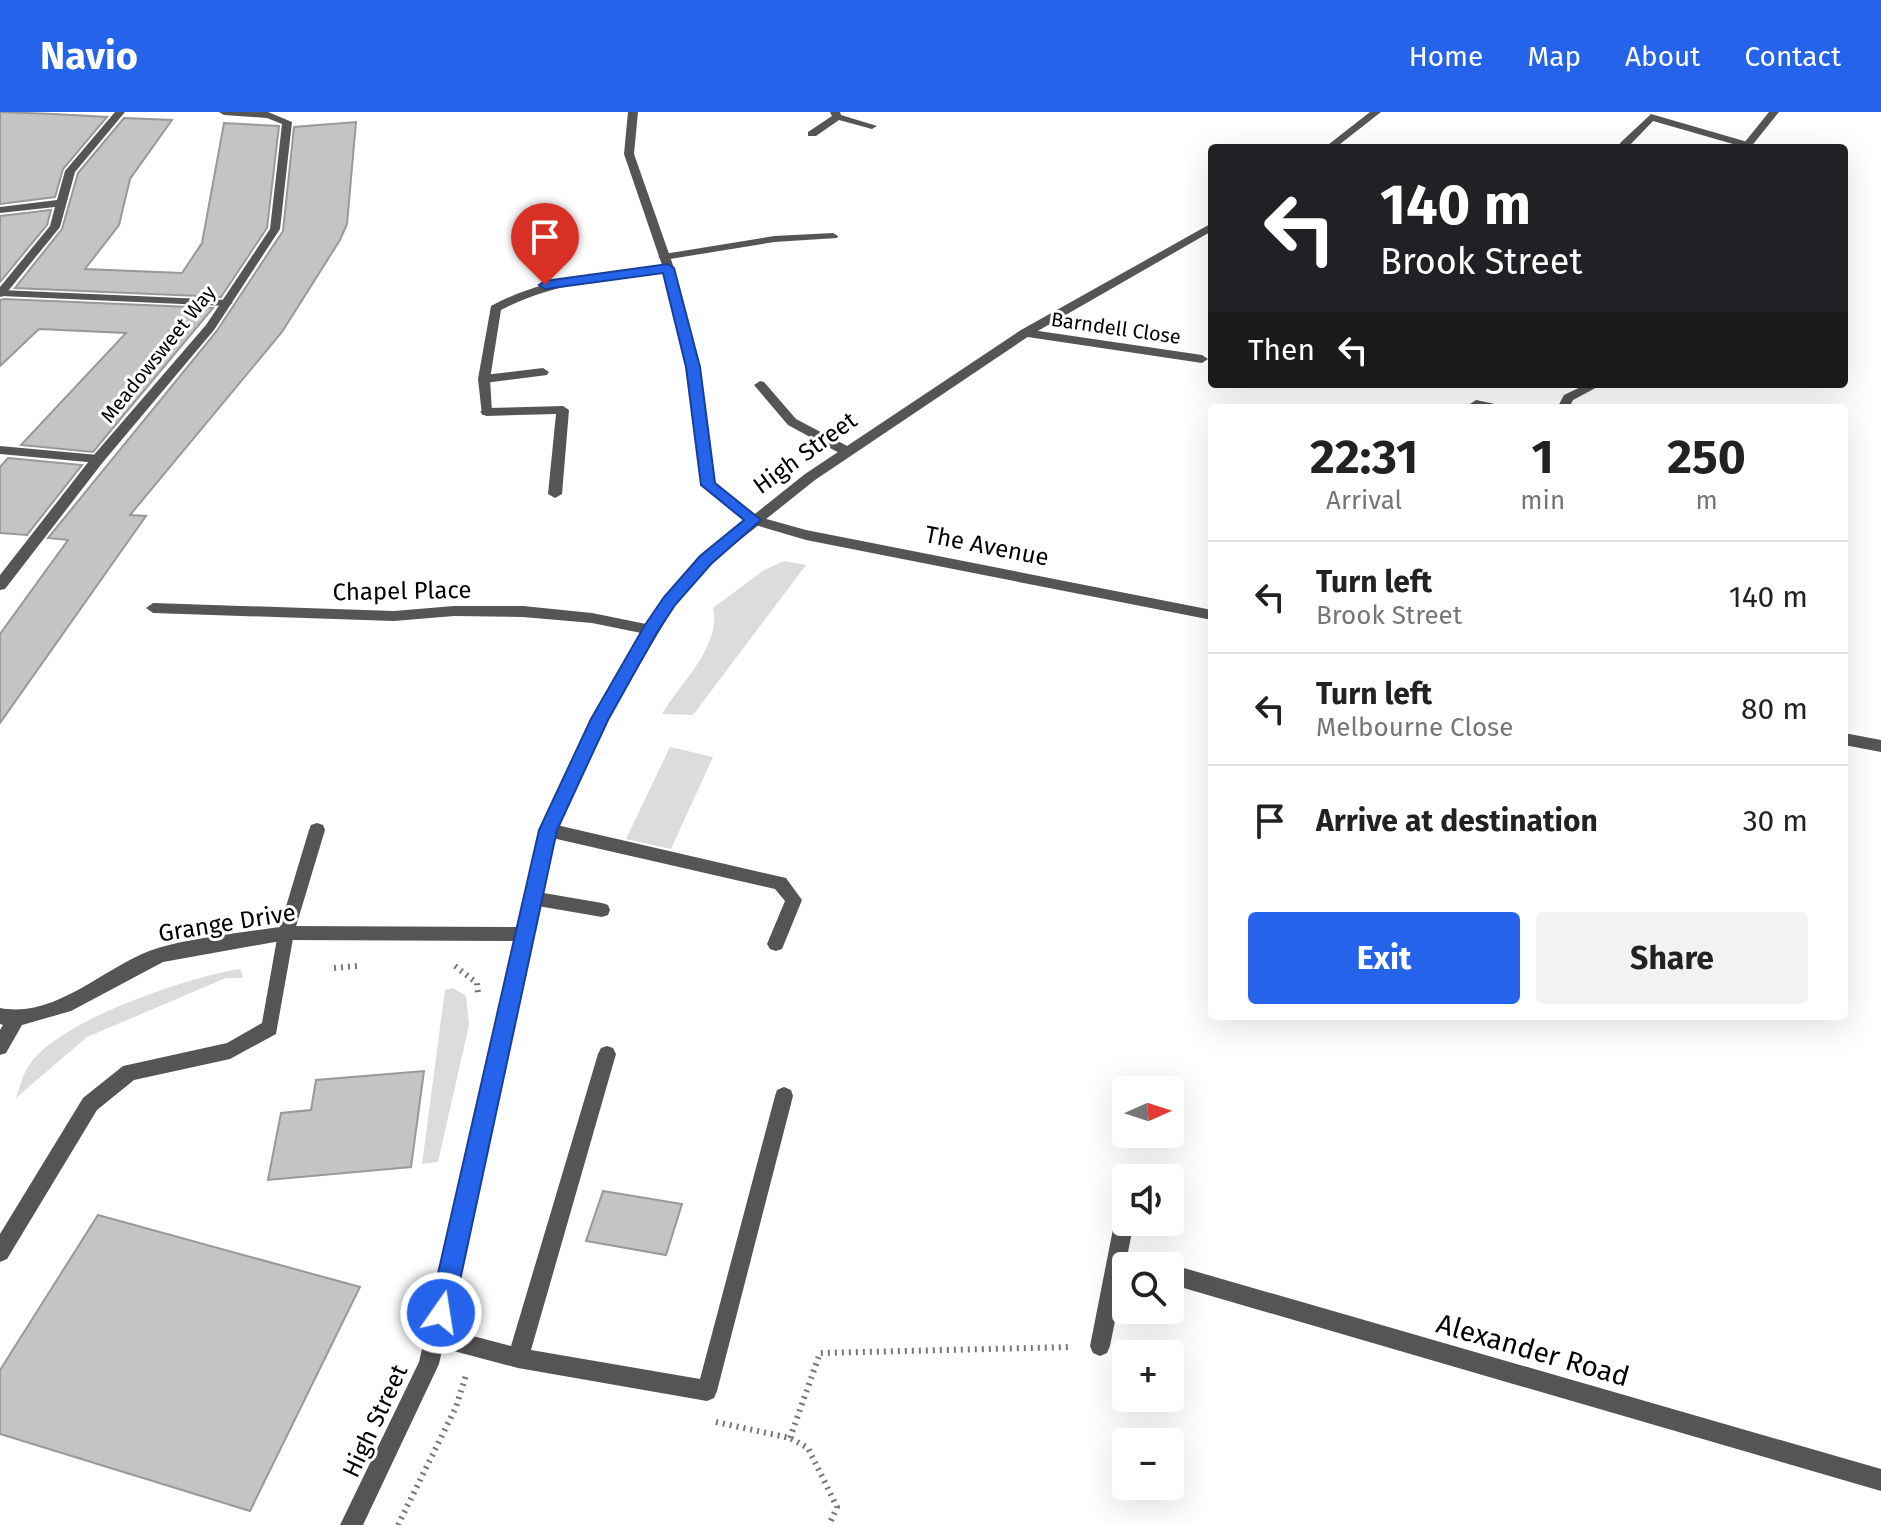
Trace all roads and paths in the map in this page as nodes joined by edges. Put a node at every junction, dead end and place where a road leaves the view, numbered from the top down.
1 (120, 112) edge
2 (224, 112) edge
3 (633, 112) edge
4 (1376, 112) edge
5 (1774, 112) edge
6 (836, 115) edge
7 (872, 126) dead end
8 (812, 134) dead end
9 (1334, 144) edge
10 (1625, 144) edge
11 (1739, 144) edge
12 (1748, 144) edge
13 (61, 203) junction
14 (0, 210) edge
15 (1208, 228) edge
16 (833, 236) dead end
17 (666, 262) junction
18 (0, 294) edge
19 (227, 303) junction
20 (1025, 333) junction
21 (1202, 359) dead end
22 (543, 372) dead end
23 (484, 379) junction
24 (760, 385) dead end
25 (1589, 388) edge
26 (1565, 404) edge
27 (0, 450) edge
28 (846, 451) junction
29 (98, 459) junction
30 (555, 494) dead end
31 (754, 520) junction
32 (0, 585) edge
33 (153, 608) dead end
34 (1208, 614) edge
35 (651, 630) junction
36 (1848, 740) edge
37 (1881, 746) edge
38 (317, 830) dead end
39 (548, 830) junction
40 (532, 898) junction
41 (602, 910) dead end
42 (286, 933) junction
43 (523, 934) junction
44 (776, 944) dead end
45 (371, 966) dead end
46 (441, 966) dead end
47 (334, 968) dead end
48 (479, 997) dead end
49 (8, 1017) edge
50 (0, 1047) edge
51 (607, 1054) dead end
52 (784, 1096) dead end
53 (0, 1252) edge
54 (1184, 1278) edge
55 (1112, 1291) edge
56 (435, 1336) junction
57 (1100, 1346) joint
58 (518, 1358) junction
59 (468, 1370) dead end
60 (700, 1418) dead end
61 (790, 1438) junction
62 (1881, 1480) edge
63 (351, 1525) edge
64 (398, 1525) edge
65 (829, 1525) edge

1 - 13 street
2 - 19 street, Meadowsweet Way
3 - 17 street
4 - 9 street
5 - 12 street
6 - 7 street
6 - 8 street
10 - 11 street
13 - 14 street
13 - 18 street
15 - 20 street, High Street
16 - 17 street
17 - 23 street
17 - 31 street
18 - 19 street
19 - 29 street, Meadowsweet Way
20 - 21 street, Barndell Close
20 - 28 street, High Street
22 - 23 street
23 - 30 street
24 - 28 street
25 - 26 street
27 - 29 street
28 - 31 street, High Street
29 - 32 street, Meadowsweet Way
31 - 34 street, The Avenue
31 - 35 street, High Street
33 - 35 street, Chapel Place
35 - 39 street, High Street
36 - 37 street
38 - 42 street
39 - 40 street, High Street
39 - 44 street
40 - 41 street
40 - 43 street, High Street
42 - 43 street, Grange Drive
42 - 49 street, Grange Drive
42 - 53 street
43 - 56 street, High Street
45 - 47 path
46 - 48 path
49 - 50 street
51 - 58 street
52 - 58 street
54 - 62 street, Alexander Road
55 - 57 street
56 - 58 street
56 - 63 street, High Street
57 - 61 path
59 - 64 path
60 - 61 path
61 - 65 path

